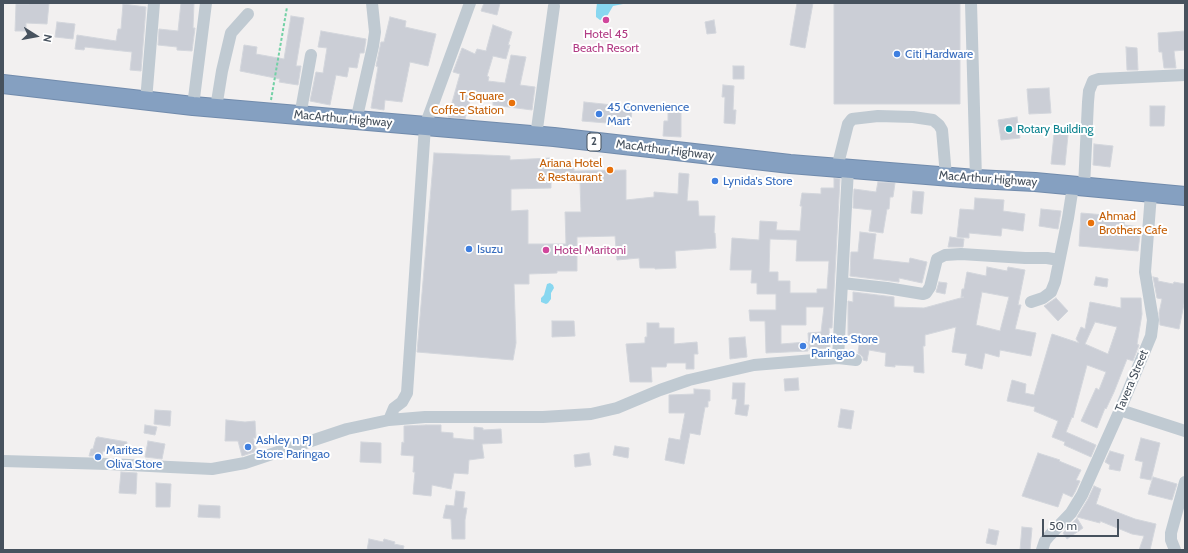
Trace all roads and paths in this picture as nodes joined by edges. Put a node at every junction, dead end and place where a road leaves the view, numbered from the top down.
1 (154, 3) edge
2 (206, 3) edge
3 (372, 3) edge
4 (470, 3) edge
5 (971, 3) edge
6 (554, 6) dead end
7 (288, 7) dead end
8 (248, 14) dead end
9 (311, 55) dead end
10 (1185, 75) edge
11 (3, 84) edge
12 (146, 101) junction
13 (193, 106) junction
14 (216, 108) junction
15 (269, 113) junction
16 (300, 116) junction
17 (356, 121) junction
18 (425, 126) junction
19 (536, 136) junction
20 (843, 169) junction
21 (946, 176) junction
22 (976, 179) junction
23 (1079, 187) junction
24 (1151, 194) junction
25 (1185, 196) edge
26 (1060, 260) junction
27 (842, 283) junction
28 (1031, 302) dead end
29 (838, 358) junction
30 (856, 360) dead end
31 (1120, 410) junction
32 (389, 420) junction
33 (1185, 431) edge
34 (3, 461) edge
35 (1185, 482) edge
36 (1042, 550) edge
37 (1175, 550) edge

1 - 12 street
2 - 13 street
3 - 17 street
4 - 18 street
5 - 22 street
6 - 19 street
7 - 15 path
8 - 14 street
9 - 16 street
10 - 23 street
11 - 12 highway, MacArthur Highway / 2
12 - 13 highway, MacArthur Highway / 2
13 - 14 highway, MacArthur Highway / 2
14 - 15 highway, MacArthur Highway / 2
15 - 16 highway, MacArthur Highway / 2
16 - 17 highway, MacArthur Highway / 2
17 - 18 highway, MacArthur Highway / 2
18 - 19 highway, MacArthur Highway / 2
18 - 32 street
19 - 20 highway, MacArthur Highway / 2
20 - 21 highway, MacArthur Highway / 2
20 - 21 street
20 - 27 street
21 - 22 highway, MacArthur Highway / 2
22 - 23 highway, MacArthur Highway / 2
23 - 24 highway, MacArthur Highway / 2
23 - 26 street
24 - 25 highway, MacArthur Highway / 2
24 - 31 street, Tavera Street
26 - 27 street
26 - 28 street
27 - 29 street
29 - 30 street
29 - 32 street
31 - 33 street
31 - 36 street, Tavera Street
32 - 34 street
35 - 37 street

